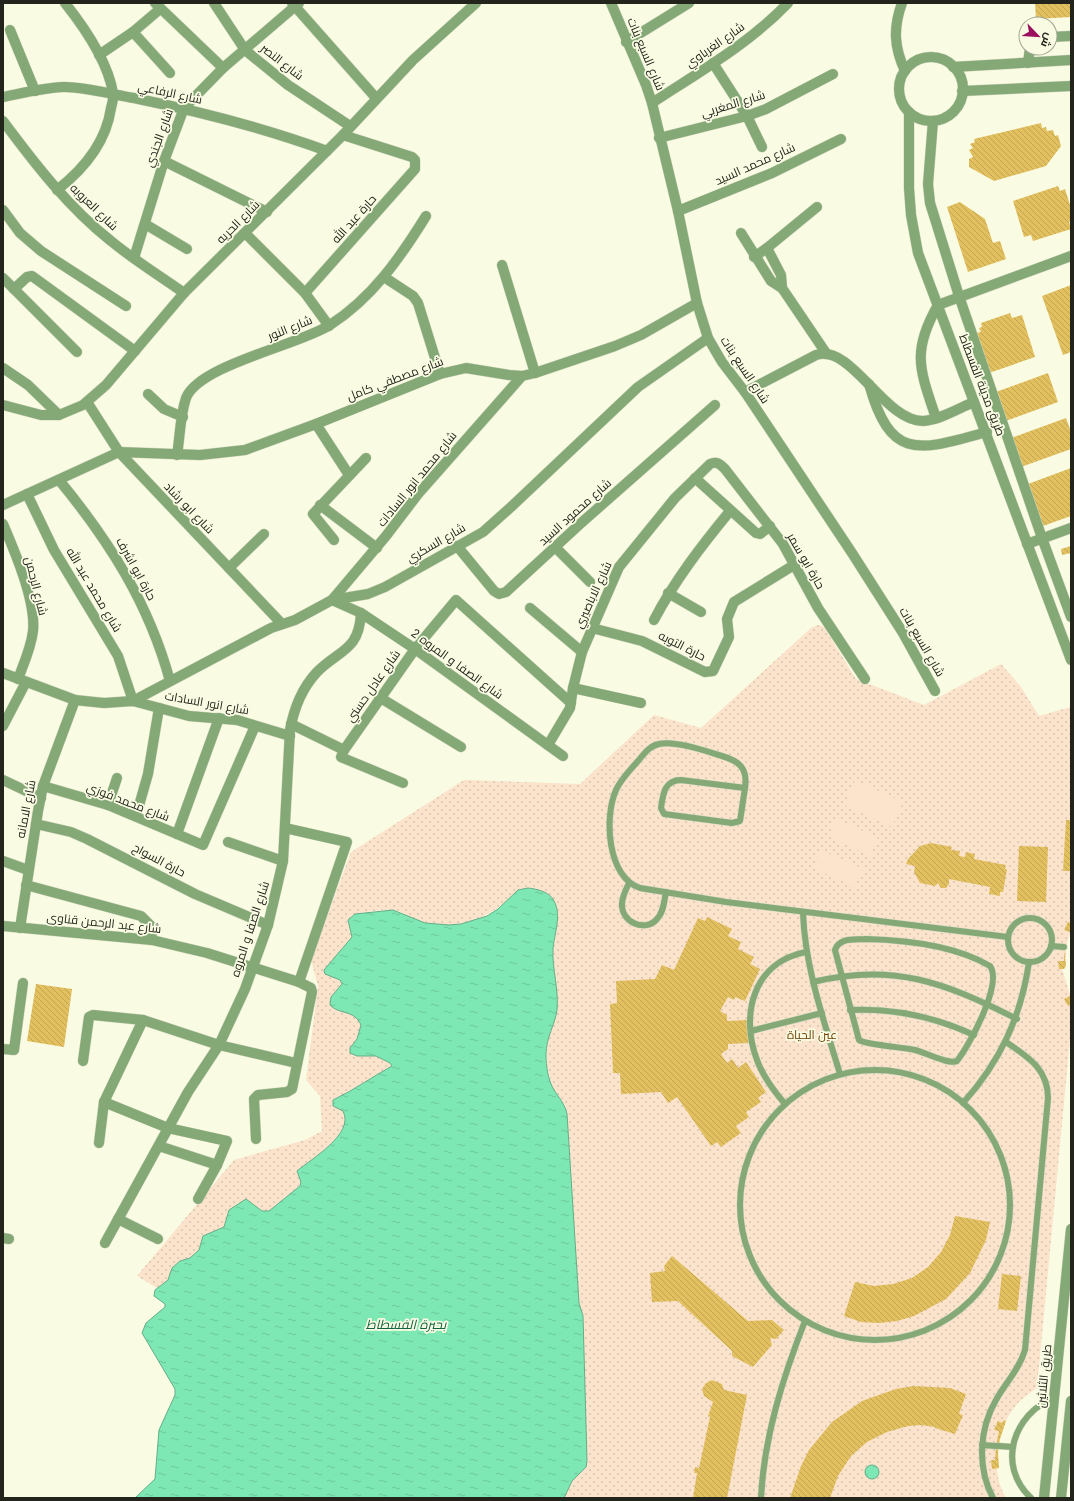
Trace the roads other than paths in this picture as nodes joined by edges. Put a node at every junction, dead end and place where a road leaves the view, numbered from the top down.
1 (64, 3) edge
2 (214, 3) edge
3 (476, 3) edge
4 (611, 3) edge
5 (689, 3) edge
6 (788, 3) edge
7 (902, 3) edge
8 (295, 4) edge
9 (158, 6) edge
10 (10, 30) dead end
11 (133, 32) junction
12 (1071, 36) edge
13 (1058, 37) edge
14 (626, 42) junction
15 (245, 50) junction
16 (99, 55) junction
17 (1029, 56) edge
18 (1071, 60) edge
19 (713, 63) junction
20 (1028, 63) junction
21 (953, 67) junction
22 (223, 68) junction
23 (905, 71) junction
24 (170, 73) dead end
25 (833, 74) dead end
26 (1071, 86) edge
27 (36, 90) junction
28 (962, 91) junction
29 (113, 94) junction
30 (3, 97) edge
31 (376, 98) junction
32 (652, 103) junction
33 (184, 108) junction
34 (909, 112) junction
35 (746, 116) junction
36 (3, 121) edge
37 (933, 121) junction
38 (350, 126) junction
39 (343, 135) junction
40 (659, 138) junction
41 (841, 139) dead end
42 (762, 147) dead end
43 (327, 151) junction
44 (164, 162) junction
45 (57, 190) junction
46 (816, 207) dead end
47 (3, 210) edge
48 (678, 211) junction
49 (267, 212) junction
50 (426, 216) dead end
51 (145, 224) junction
52 (245, 233) junction
53 (741, 233) dead end
54 (767, 248) junction
55 (187, 249) dead end
56 (1071, 256) edge
57 (754, 257) junction
58 (134, 258) junction
59 (502, 265) dead end
60 (384, 277) junction
61 (3, 278) edge
62 (782, 288) junction
63 (14, 289) junction
64 (184, 293) junction
65 (305, 293) junction
66 (959, 296) junction
67 (696, 303) junction
68 (938, 305) junction
69 (126, 306) dead end
70 (329, 326) junction
71 (708, 338) junction
72 (135, 351) junction
73 (77, 352) dead end
74 (826, 353) junction
75 (3, 368) edge
76 (535, 373) junction
77 (440, 374) junction
78 (522, 376) junction
79 (868, 384) junction
80 (745, 392) junction
81 (148, 394) dead end
82 (87, 402) junction
83 (974, 402) junction
84 (3, 405) edge
85 (715, 405) dead end
86 (59, 415) junction
87 (183, 417) junction
88 (936, 418) junction
89 (316, 424) junction
90 (987, 432) junction
91 (119, 452) junction
92 (177, 456) junction
93 (366, 458) dead end
94 (717, 462) joint
95 (350, 475) junction
96 (694, 478) junction
97 (59, 480) junction
98 (27, 494) junction
99 (3, 505) edge
100 (320, 505) junction
101 (730, 511) junction
102 (3, 524) edge
103 (770, 526) junction
104 (1071, 528) edge
105 (264, 534) dead end
106 (1042, 538) junction
107 (334, 540) dead end
108 (1027, 544) junction
109 (457, 546) junction
110 (555, 547) junction
111 (377, 548) junction
112 (794, 565) junction
113 (229, 568) junction
114 (590, 582) dead end
115 (668, 593) junction
116 (332, 600) junction
117 (530, 608) dead end
118 (701, 612) dead end
119 (361, 613) junction
120 (1071, 617) edge
121 (654, 620) dead end
122 (282, 624) junction
123 (592, 628) junction
124 (415, 649) junction
125 (582, 652) junction
126 (1071, 660) edge
127 (3, 673) edge
128 (865, 679) dead end
129 (22, 680) junction
130 (170, 681) junction
131 (573, 688) junction
132 (935, 691) dead end
133 (380, 697) junction
134 (75, 700) junction
135 (133, 701) junction
136 (572, 703) junction
137 (641, 703) dead end
138 (159, 708) junction
139 (219, 718) junction
140 (291, 724) junction
141 (3, 726) edge
142 (255, 726) junction
143 (290, 736) junction
144 (548, 745) junction
145 (461, 747) dead end
146 (344, 750) junction
147 (563, 756) dead end
148 (117, 778) dead end
149 (3, 780) edge
150 (403, 783) dead end
151 (43, 786) junction
152 (745, 788) junction
153 (41, 798) junction
154 (108, 805) junction
155 (136, 816) junction
156 (36, 824) junction
157 (285, 828) junction
158 (176, 834) junction
159 (228, 842) dead end
160 (3, 861) edge
161 (283, 861) junction
162 (28, 870) junction
163 (629, 883) junction
164 (26, 885) junction
165 (666, 892) junction
166 (803, 913) junction
167 (268, 925) junction
168 (3, 926) edge
169 (20, 928) junction
170 (1008, 938) junction
171 (152, 940) junction
172 (1051, 946) junction
173 (1067, 948) edge
174 (806, 952) junction
175 (1029, 962) junction
176 (252, 967) junction
177 (840, 976) junction
178 (299, 982) junction
179 (813, 982) junction
180 (23, 983) dead end
181 (987, 1004) junction
182 (850, 1010) junction
183 (822, 1013) junction
184 (1016, 1018) junction
185 (142, 1020) junction
186 (751, 1031) junction
187 (974, 1035) junction
188 (1006, 1042) junction
189 (219, 1045) junction
190 (3, 1049) edge
191 (83, 1061) dead end
192 (296, 1063) junction
193 (840, 1074) junction
194 (104, 1102) junction
195 (963, 1102) junction
196 (785, 1104) junction
197 (168, 1128) junction
198 (256, 1139) dead end
199 (99, 1144) dead end
200 (159, 1146) junction
201 (217, 1165) junction
202 (198, 1199) dead end
203 (118, 1220) junction
204 (1071, 1229) edge
205 (158, 1239) dead end
206 (105, 1243) dead end
207 (1070, 1257) edge
208 (1069, 1280) edge
209 (805, 1321) junction
210 (1055, 1397) junction
211 (1071, 1400) edge
212 (982, 1445) junction
213 (1013, 1447) junction
214 (761, 1498) edge
215 (992, 1498) edge
216 (1031, 1498) edge
217 (1044, 1498) edge
218 (1061, 1498) edge

1 - 16 street
2 - 15 street, شارع النصر
3 - 31 street, شارع الحريه
4 - 14 street, شارع السبع بنات
5 - 14 street
6 - 19 street, شارع الغرباوي
7 - 23 street
8 - 15 street, شارع الجندي
8 - 31 street
9 - 11 street
9 - 22 street
10 - 27 street
11 - 16 street
11 - 24 street
12 - 13 street
14 - 32 street, شارع السبع بنات
15 - 22 street, شارع الجندي
15 - 38 street, شارع النصر
16 - 29 street
17 - 20 street
18 - 20 street
19 - 32 street, شارع الغرباوي
19 - 35 street
20 - 21 street
21 - 23 street
21 - 28 street
22 - 33 street, شارع الجندي
23 - 34 street
25 - 35 street, شارع المغربي
26 - 28 street
27 - 29 street, شارع الرفاعي
27 - 30 street, شارع الرفاعي
28 - 37 street
29 - 33 street, شارع الرفاعي
29 - 45 street
31 - 38 street, شارع الحريه
32 - 40 street, شارع السبع بنات
33 - 43 street, شارع الرفاعي
33 - 44 street, شارع الجندي
34 - 37 street
34 - 68 street, طريق مدينة الفسطاط
35 - 40 street, شارع المغربي
35 - 42 street
36 - 45 street, شارع العروبه
37 - 66 street, طريق مدينة الفسطاط
38 - 39 street, شارع الحريه
39 - 43 street, شارع الحريه
39 - 65 street, حارة عبد الله
40 - 48 street, شارع السبع بنات
41 - 48 street, شارع محمد السيد
43 - 49 street, شارع الحريه
44 - 49 street
44 - 51 street, شارع الجندي
45 - 58 street, شارع العروبه
46 - 54 street
47 - 69 street
48 - 67 street, شارع السبع بنات
49 - 52 street, شارع الحريه
50 - 60 street, شارع النور
51 - 55 street
51 - 58 street, شارع الجندي
52 - 64 street, شارع الحريه
52 - 65 street
53 - 57 street
54 - 57 street
54 - 62 street
56 - 66 street
57 - 62 street
58 - 64 street, شارع العروبه
59 - 76 street
60 - 70 street, شارع النور
60 - 77 street
61 - 63 street
62 - 74 street
63 - 72 street
63 - 73 street
64 - 72 street, شارع الحريه
65 - 70 street
66 - 68 street
66 - 106 street, طريق مدينة الفسطاط
67 - 71 street, شارع السبع بنات
67 - 76 street, شارع مصطفي كامل
68 - 83 street, طريق مدينة الفسطاط
68 - 88 street
70 - 87 street, شارع النور
71 - 80 street, شارع السبع بنات
71 - 109 street, شارع السكري
72 - 82 street, شارع الحريه
74 - 79 street
74 - 80 street
75 - 86 street
76 - 78 street, شارع مصطفي كامل
77 - 78 street, شارع مصطفي كامل
77 - 89 street, شارع مصطفي كامل
78 - 111 street, شارع محمد انور السادات
79 - 88 street
79 - 90 street
80 - 132 street, شارع السبع بنات
81 - 87 street
82 - 86 street, شارع الحريه
82 - 91 street, شارع ابو رشاد
83 - 88 street
83 - 90 street, طريق مدينة الفسطاط
84 - 86 street, شارع الحريه
85 - 110 street, شارع محمود السيد
87 - 92 street, شارع النور
89 - 92 street, شارع مصطفي كامل
89 - 95 street
90 - 108 street, طريق مدينة الفسطاط
91 - 92 street, شارع مصطفي كامل
91 - 97 street
91 - 113 street, شارع ابو رشاد
93 - 95 street
94 - 96 street, شارع الاباصيري
94 - 103 street, حارة ابو سمر
95 - 100 street
96 - 101 street
96 - 123 street, شارع الاباصيري
97 - 98 street
97 - 130 street, حارة ابو اشرف
98 - 99 street
98 - 135 street, شارع محمد عبد الله
100 - 107 street
100 - 111 street
101 - 103 street
101 - 115 street
102 - 129 street, شارع الرحمن
103 - 112 street, حارة ابو سمر
104 - 106 street
105 - 113 street
106 - 108 street
106 - 120 street, طريق مدينة الفسطاط
108 - 126 street, طريق مدينة الفسطاط
109 - 110 street, شارع محمود السيد
109 - 116 street, شارع السكري
110 - 114 street
111 - 116 street, شارع محمد انور السادات
112 - 123 street, حارة التوبه
112 - 128 street, حارة ابو سمر
113 - 122 street, شارع ابو رشاد
115 - 118 street
115 - 121 street
116 - 119 street, شارع الصفا و المروه 2
116 - 122 street, شارع السكري
117 - 125 street
119 - 124 street, شارع الصفا و المروه 2
119 - 140 street, شارع الصفا و المروه
122 - 130 street, شارع السكري
123 - 125 street, شارع الاباصيري
124 - 133 street, شارع عادل حسني
124 - 136 street, شارع عادل حسني
124 - 144 street, شارع الصفا و المروه 2
125 - 131 street, شارع الاباصيري
127 - 129 street, شارع انور السادات
129 - 134 street, شارع انور السادات
129 - 141 street, شارع الرحمن
130 - 135 street, شارع السكري
131 - 136 street, شارع الاباصيري
131 - 137 street
133 - 145 street
133 - 146 street, شارع عادل حسني
134 - 135 street, شارع انور السادات
134 - 151 street, شارع الامانه
135 - 138 street, شارع انور السادات
136 - 144 street, شارع الاباصيري
138 - 139 street, شارع انور السادات
138 - 155 street
139 - 142 street, شارع انور السادات
139 - 158 street
140 - 143 street, شارع الصفا و المروه
140 - 146 street
142 - 143 street, شارع انور السادات
142 - 158 street, شارع محمد فوزي
143 - 157 street, شارع الصفا و المروه
144 - 147 street, شارع الصفا و المروه 2
146 - 150 street
148 - 154 street
149 - 153 street
151 - 153 street, شارع الامانه
151 - 154 street, شارع محمد فوزي
152 - 152 lane
152 - 163 lane
153 - 156 street, شارع الامانه
154 - 155 street, شارع محمد فوزي
155 - 158 street, شارع محمد فوزي
156 - 162 street, شارع الامانه
156 - 167 street, حارة السواح
157 - 161 street, شارع الصفا و المروه
157 - 178 street
159 - 161 street
160 - 162 street
161 - 167 street, شارع الصفا و المروه
162 - 164 street, شارع الامانه
163 - 165 lane
163 - 165 lane
164 - 169 street, شارع الامانه
164 - 171 street
165 - 166 lane
166 - 170 lane
166 - 174 lane
167 - 176 street, شارع الصفا و المروه
168 - 169 street, شارع عبد الرحمن قناوى
169 - 171 street, شارع عبد الرحمن قناوى
170 - 172 lane
170 - 175 lane
171 - 176 street, شارع عبد الرحمن قناوى
172 - 173 lane
172 - 175 lane
174 - 179 lane
174 - 186 lane
175 - 184 lane
176 - 178 street, شارع عبد الرحمن قناوى
176 - 189 street, شارع الصفا و المروه
177 - 179 lane
177 - 181 lane
177 - 181 lane
177 - 182 lane
178 - 192 street, شارع عبد الرحمن قناوى
179 - 183 lane
180 - 190 street
181 - 184 lane
181 - 187 lane
182 - 187 lane
182 - 187 lane
183 - 186 lane
183 - 193 lane
184 - 188 lane
185 - 189 street
185 - 191 street
185 - 194 street
186 - 196 lane
188 - 195 lane
188 - 212 lane
189 - 192 street
189 - 197 street, شارع الصفا و المروه
192 - 198 street
193 - 195 lane
193 - 196 lane
194 - 197 street
194 - 199 street
195 - 209 lane
196 - 209 lane
197 - 200 street, شارع الصفا و المروه
197 - 201 street
200 - 201 street
200 - 203 street, شارع الصفا و المروه
201 - 202 street
203 - 205 street
203 - 206 street, شارع الصفا و المروه
204 - 207 street
207 - 208 street, طريق الثلاثين
208 - 210 street, طريق الثلاثين
209 - 214 lane
210 - 213 lane
210 - 217 street, طريق الثلاثين
211 - 218 street
212 - 213 lane
212 - 215 lane
213 - 216 lane

